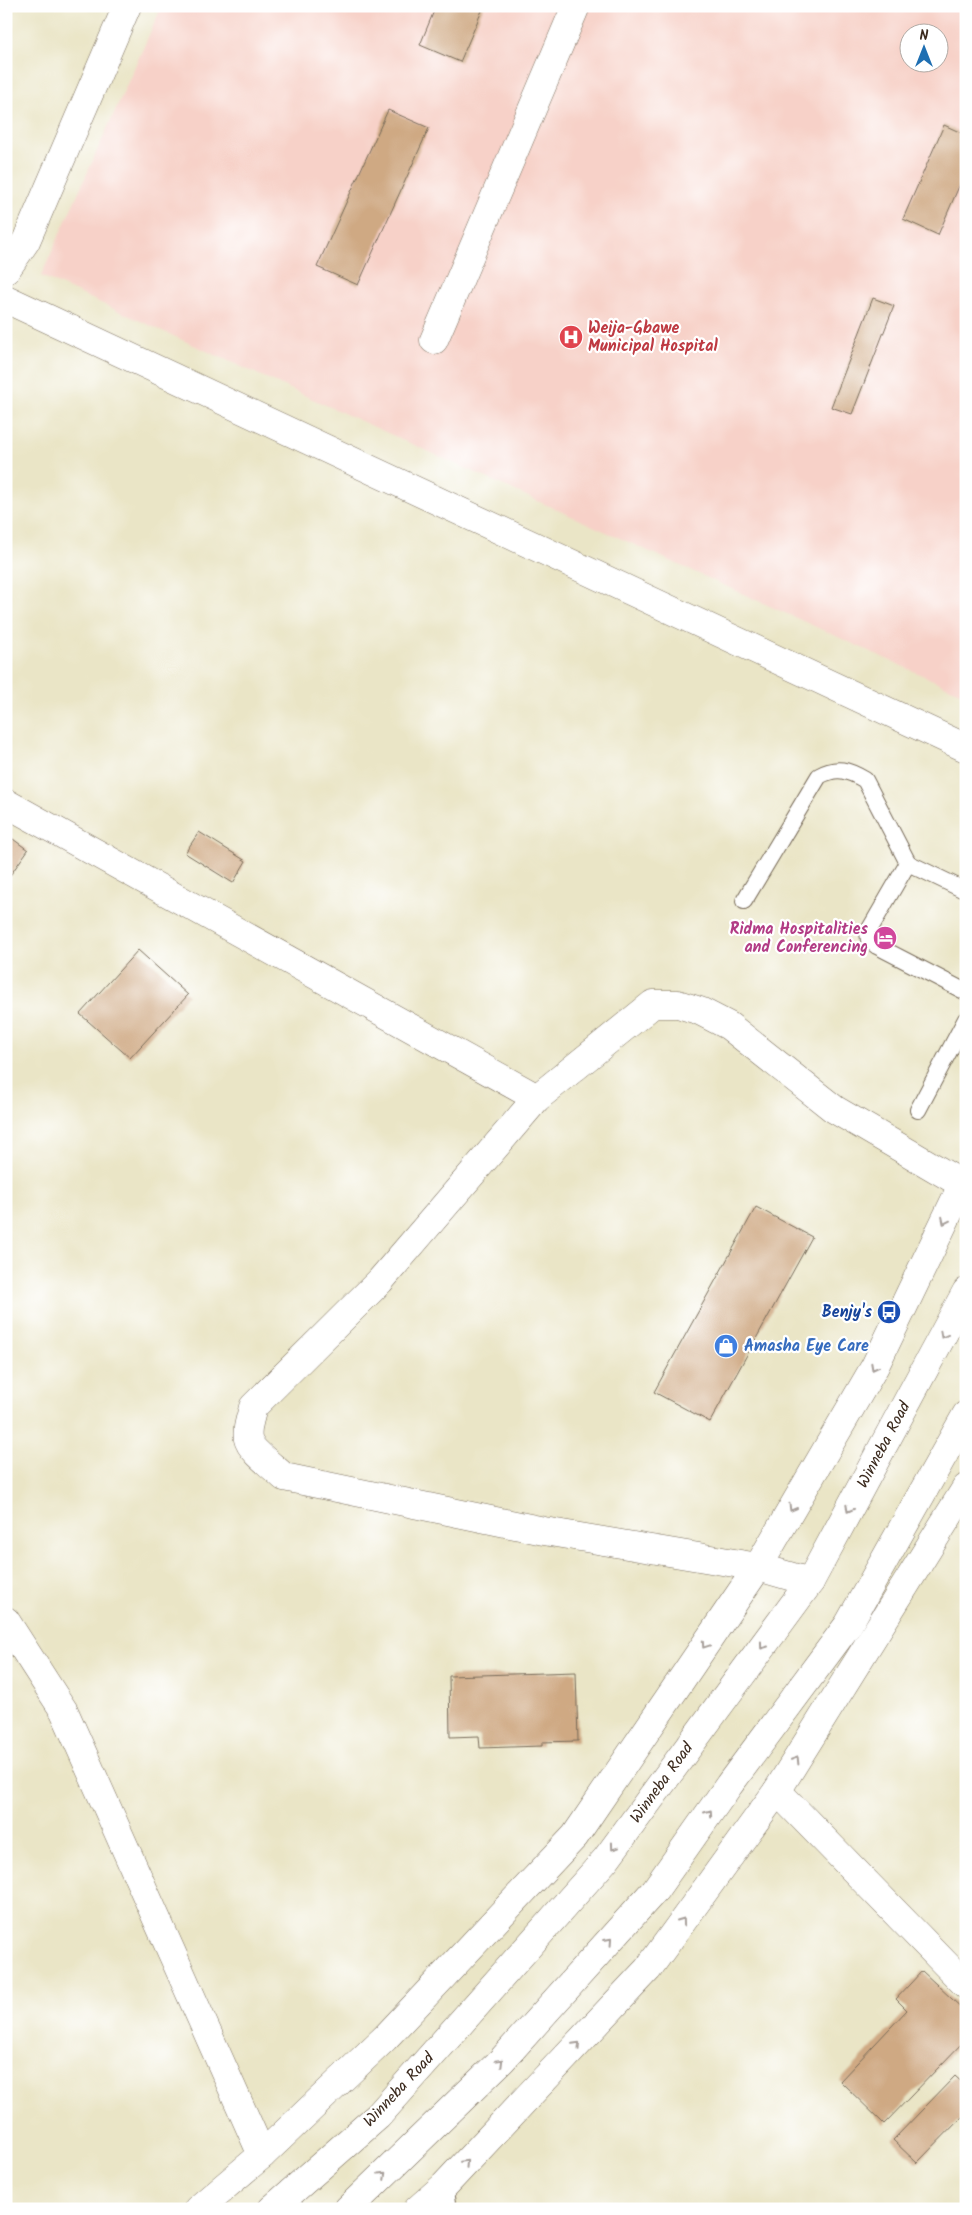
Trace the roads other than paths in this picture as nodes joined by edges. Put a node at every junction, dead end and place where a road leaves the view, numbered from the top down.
1 (127, 6) edge
2 (576, 6) edge
3 (6, 270) edge
4 (6, 299) edge
5 (434, 340) dead end
6 (966, 748) edge
7 (6, 803) edge
8 (908, 863) junction
9 (966, 891) edge
10 (744, 901) dead end
11 (966, 992) edge
12 (966, 1019) edge
13 (537, 1098) junction
14 (918, 1110) dead end
15 (964, 1181) edge
16 (966, 1292) edge
17 (966, 1415) edge
18 (966, 1488) edge
19 (758, 1567) junction
20 (810, 1582) junction
21 (6, 1621) edge
22 (777, 1791) junction
23 (966, 1985) edge
24 (262, 2155) junction
25 (446, 2197) edge
26 (198, 2209) edge
27 (272, 2209) edge
28 (348, 2209) edge
29 (418, 2209) edge

1 - 3 main road
2 - 5 main road
4 - 6 main road
7 - 13 main road
8 - 9 lane
8 - 10 lane
8 - 11 lane
12 - 14 lane
13 - 15 main road
13 - 19 main road
15 -> 19 main road
16 -> 20 main road, Winneba Road
28 -> 17 main road
22 -> 18 main road
19 - 20 main road
19 -> 24 main road
20 -> 27 main road, Winneba Road
21 - 24 main road
22 - 23 main road
25 -> 22 main road
24 - 26 main road
25 - 29 main road

